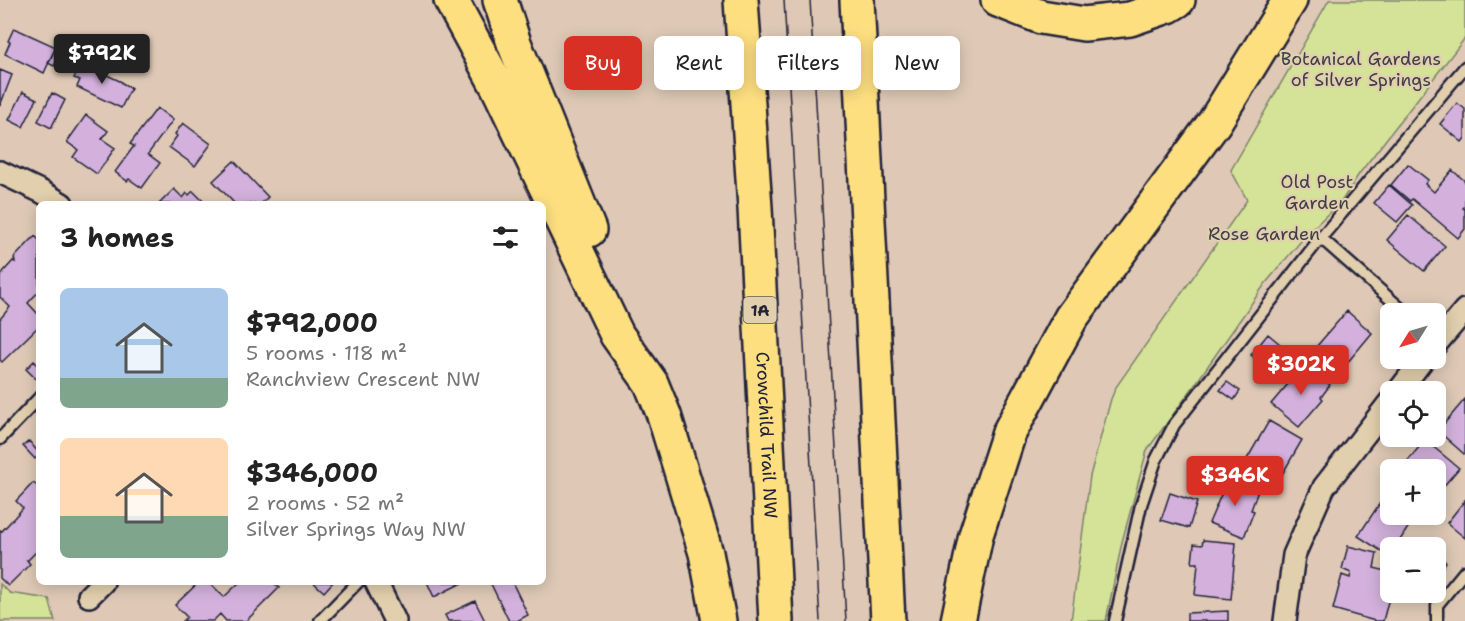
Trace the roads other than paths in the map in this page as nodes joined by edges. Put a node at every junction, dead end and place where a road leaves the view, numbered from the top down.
1 (451, 0) edge
2 (500, 0) edge
3 (741, 0) edge
4 (857, 0) edge
5 (998, 0) edge
6 (1178, 0) edge
7 (1290, 0) edge
8 (1465, 67) edge
9 (2, 176) edge
10 (57, 201) edge
11 (1321, 238) junction
12 (1395, 303) edge
13 (1465, 309) edge
14 (1446, 331) edge
15 (1416, 369) edge
16 (1406, 381) edge
17 (651, 383) junction
18 (36, 401) edge
19 (1380, 415) edge
20 (0, 439) edge
21 (1465, 572) edge
22 (355, 585) edge
23 (377, 585) edge
24 (321, 621) edge
25 (395, 621) edge
26 (719, 621) edge
27 (776, 621) edge
28 (888, 621) edge
29 (958, 621) edge
30 (1115, 621) edge
31 (1285, 621) edge
32 (1437, 621) edge

1 - 17 highway
2 - 17 highway
3 - 27 highway, Crowchild Trail NW / 1A
4 - 28 highway
5 - 6 highway
7 - 29 highway
8 - 11 lane
9 - 10 street
11 - 12 lane
11 - 30 lane
13 - 14 street
15 - 16 street
17 - 26 highway
18 - 20 lane
19 - 31 street
21 - 32 lane
22 - 24 lane
23 - 25 street

